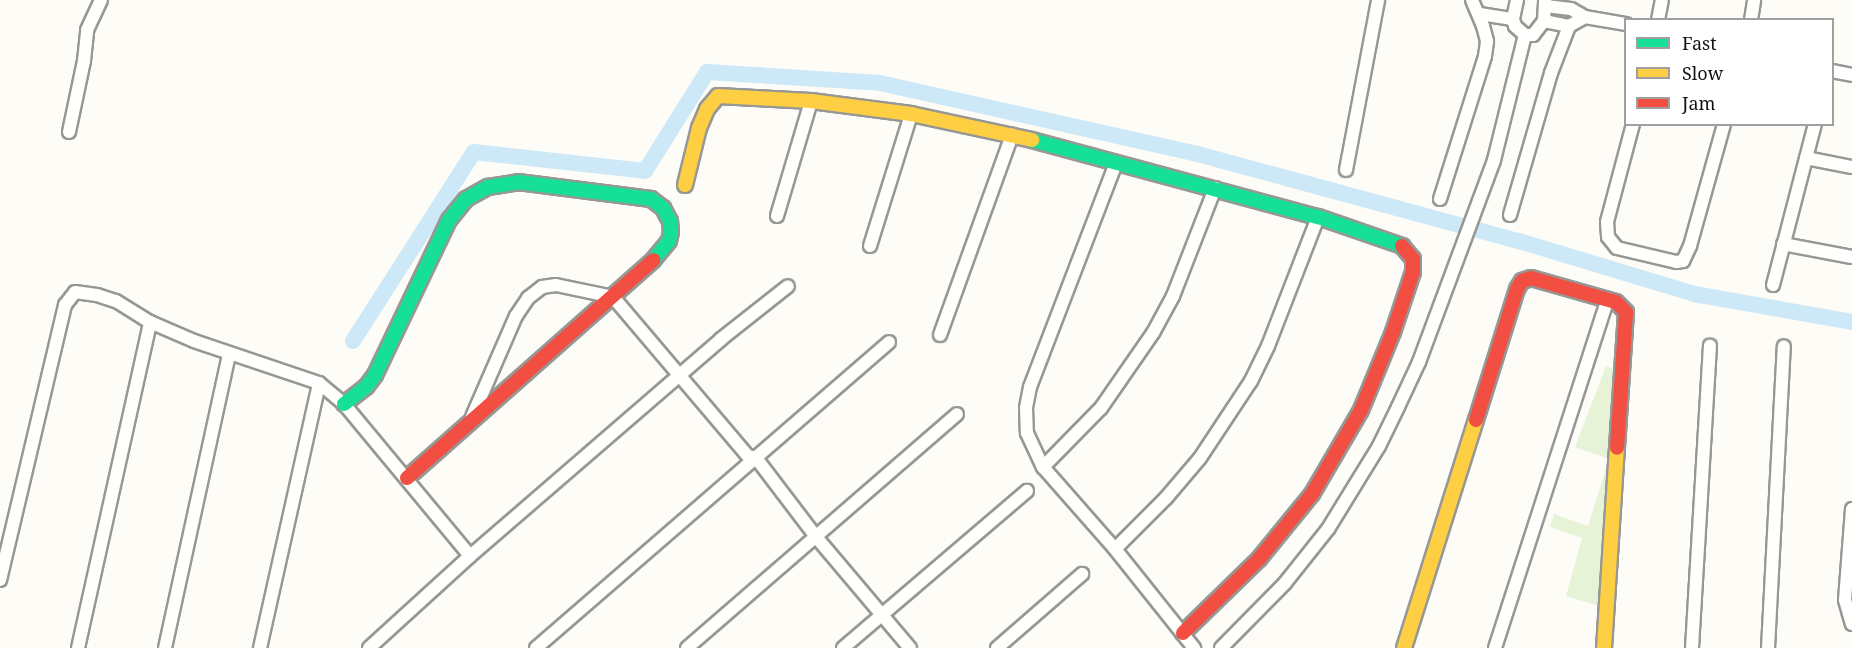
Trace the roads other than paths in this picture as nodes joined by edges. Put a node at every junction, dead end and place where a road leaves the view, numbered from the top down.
1 (101, 0) edge
2 (1378, 0) edge
3 (1472, 0) edge
4 (1517, 0) edge
5 (1662, 0) edge
6 (1754, 0) edge
7 (1546, 3) edge
8 (1572, 5) edge
9 (1480, 14) junction
10 (1585, 17) junction
11 (1658, 18) edge
12 (1751, 18) edge
13 (1513, 19) junction
14 (1544, 21) junction
15 (1624, 24) edge
16 (1569, 26) junction
17 (1525, 35) junction
18 (1834, 71) edge
19 (1852, 75) edge
20 (811, 100) junction
21 (911, 114) junction
22 (1632, 126) edge
23 (1723, 126) edge
24 (1814, 126) edge
25 (69, 132) dead end
26 (1012, 135) junction
27 (1806, 158) junction
28 (1116, 163) junction
29 (1852, 167) edge
30 (1346, 170) dead end
31 (685, 185) dead end
32 (1215, 188) junction
33 (1440, 200) dead end
34 (1510, 215) dead end
35 (777, 216) dead end
36 (1318, 217) junction
37 (1783, 244) junction
38 (870, 246) dead end
39 (1852, 257) edge
40 (1773, 285) dead end
41 (788, 286) dead end
42 (613, 297) junction
43 (1608, 299) junction
44 (150, 322) junction
45 (940, 334) dead end
46 (889, 342) dead end
47 (1710, 346) dead end
48 (1784, 346) dead end
49 (229, 354) junction
50 (680, 376) junction
51 (319, 383) junction
52 (344, 404) junction
53 (957, 414) dead end
54 (469, 424) junction
55 (756, 458) junction
56 (1043, 467) junction
57 (407, 478) junction
58 (1027, 491) dead end
59 (1852, 509) edge
60 (817, 538) junction
61 (1114, 549) junction
62 (470, 556) junction
63 (1082, 574) dead end
64 (0, 580) edge
65 (882, 614) junction
66 (1852, 624) edge
67 (1183, 633) junction
68 (78, 648) edge
69 (165, 648) edge
70 (260, 648) edge
71 (369, 648) edge
72 (536, 648) edge
73 (687, 648) edge
74 (843, 648) edge
75 (910, 648) edge
76 (997, 648) edge
77 (1194, 648) edge
78 (1221, 648) edge
79 (1404, 648) edge
80 (1495, 648) edge
81 (1604, 648) edge
82 (1692, 648) edge
83 (1768, 648) edge

1 - 25 street
2 - 30 street
3 - 9 street
4 - 13 street
5 - 11 street
6 - 12 street
7 - 8 street
7 - 14 street
8 - 10 street
9 - 13 street
9 - 33 street
10 - 15 street
10 - 16 street
13 - 17 street
14 - 16 street
14 - 17 street
16 - 34 street
17 - 78 street
18 - 19 street
20 - 21 street
20 - 31 street
20 - 35 street
21 - 26 street
21 - 38 street
22 - 23 street
24 - 27 street
26 - 28 street
26 - 45 street
27 - 29 street
27 - 37 street
28 - 32 street
28 - 56 street
32 - 36 street
32 - 56 street
36 - 61 street
36 - 67 street
37 - 39 street
37 - 40 street
41 - 50 street
42 - 50 street
42 - 52 street
42 - 54 street
42 - 54 street
43 - 79 street
43 - 80 street
43 - 81 street
44 - 49 street
44 - 64 street
44 - 68 street
46 - 55 street
47 - 82 street
48 - 83 street
49 - 51 street
49 - 69 street
50 - 55 street
50 - 62 street
51 - 52 street
51 - 70 street
52 - 57 street
53 - 60 street
54 - 57 street
55 - 60 street
55 - 72 street
56 - 61 street
57 - 62 street
58 - 65 street
59 - 66 street
60 - 65 street
60 - 73 street
61 - 67 street
62 - 71 street
63 - 76 street
65 - 74 street
65 - 75 street
67 - 77 street

